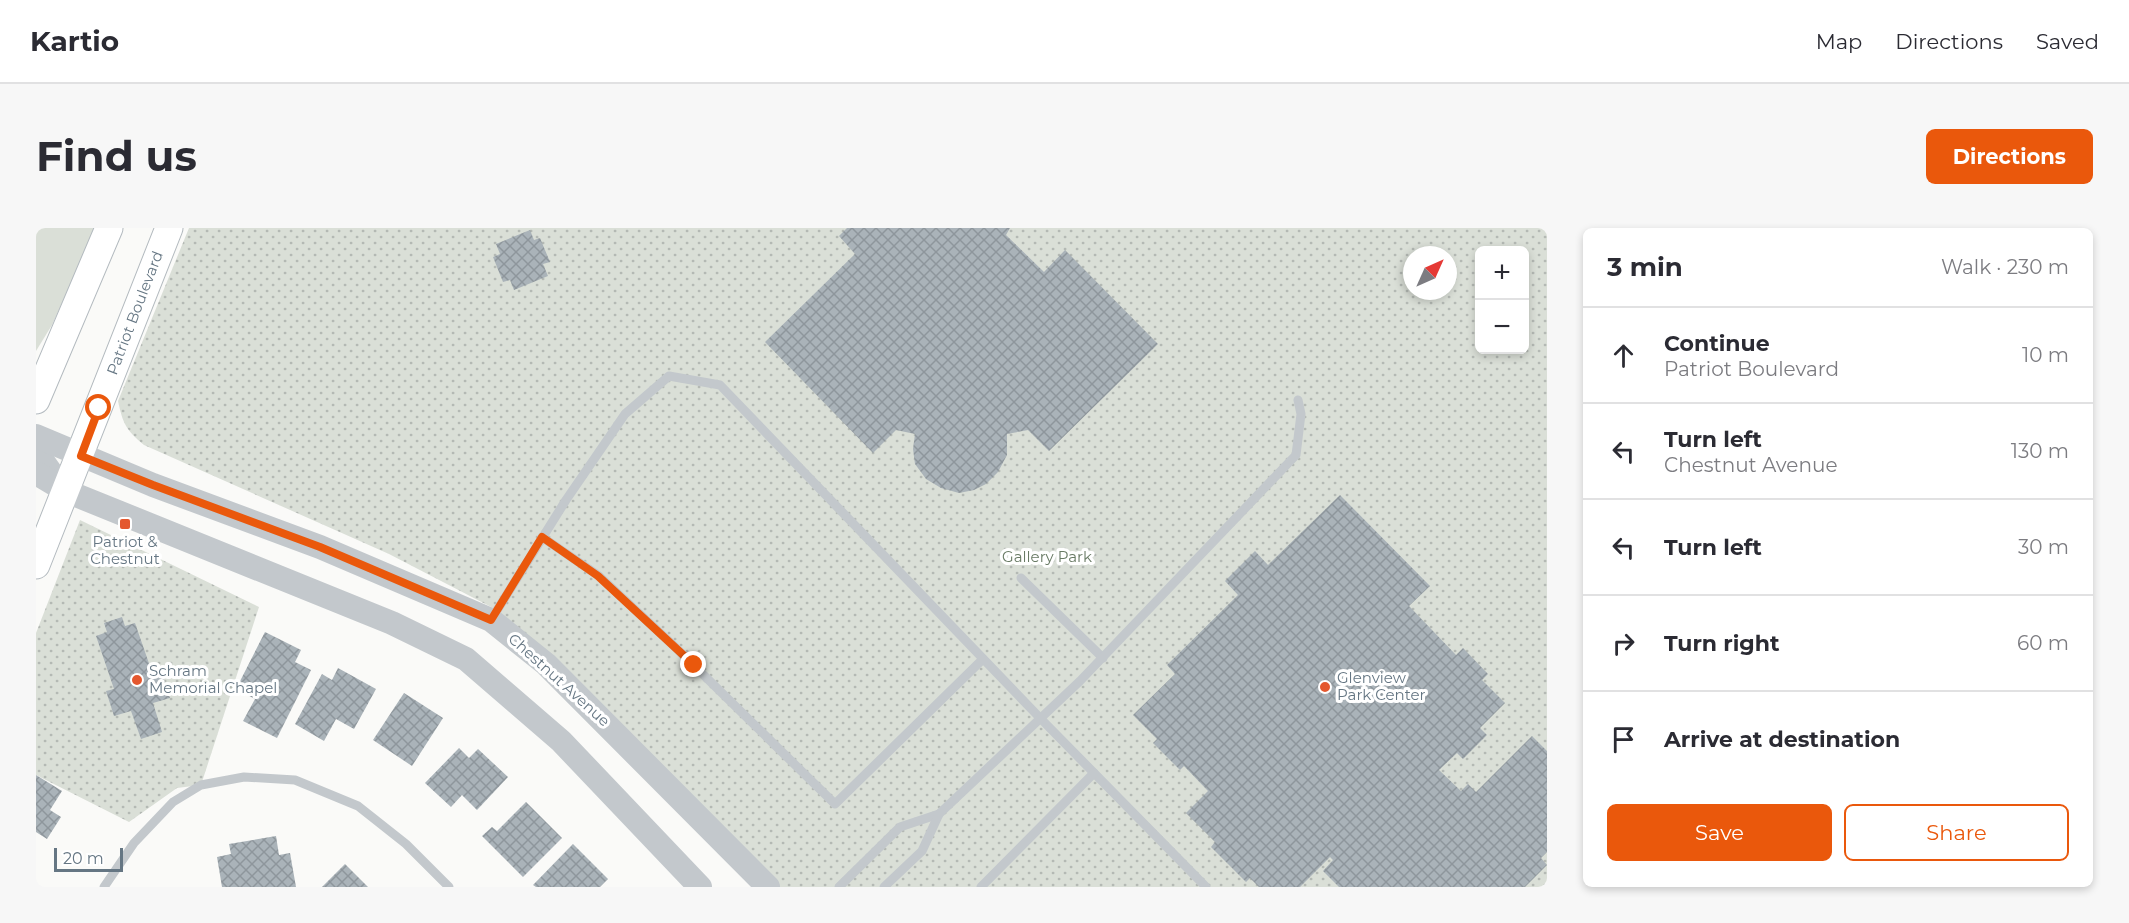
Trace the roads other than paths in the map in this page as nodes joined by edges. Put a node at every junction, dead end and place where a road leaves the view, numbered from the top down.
1 (109, 228) edge
2 (169, 228) edge
3 (65, 332) junction
4 (36, 349) edge
5 (36, 400) edge
6 (1299, 400) dead end
7 (36, 436) edge
8 (36, 448) edge
9 (81, 456) junction
10 (36, 473) edge
11 (66, 491) junction
12 (542, 537) junction
13 (36, 565) edge
14 (1021, 578) dead end
15 (491, 620) junction
16 (1103, 658) junction
17 (983, 659) junction
18 (1042, 720) junction
19 (1094, 773) junction
20 (939, 814) junction
21 (104, 887) edge
22 (449, 887) edge
23 (700, 887) edge
24 (768, 887) edge
25 (839, 887) edge
26 (884, 887) edge
27 (981, 887) edge
28 (1206, 887) edge

1 - 3 main road
2 - 9 main road, Patriot Boulevard
3 - 4 main road
3 - 5 main road
6 - 16 lane
7 - 9 street, Chestnut Avenue
8 - 11 street
9 - 11 main road, Patriot Boulevard
9 - 15 street, Chestnut Avenue
10 - 11 street
11 - 13 main road, Patriot Boulevard
11 - 23 street
12 - 15 lane
12 - 17 lane
12 - 17 lane
14 - 16 lane
15 - 24 street, Chestnut Avenue
16 - 18 lane
17 - 18 lane
18 - 19 lane
18 - 20 lane
19 - 27 lane
19 - 28 lane
20 - 25 lane
20 - 26 lane
21 - 22 lane

